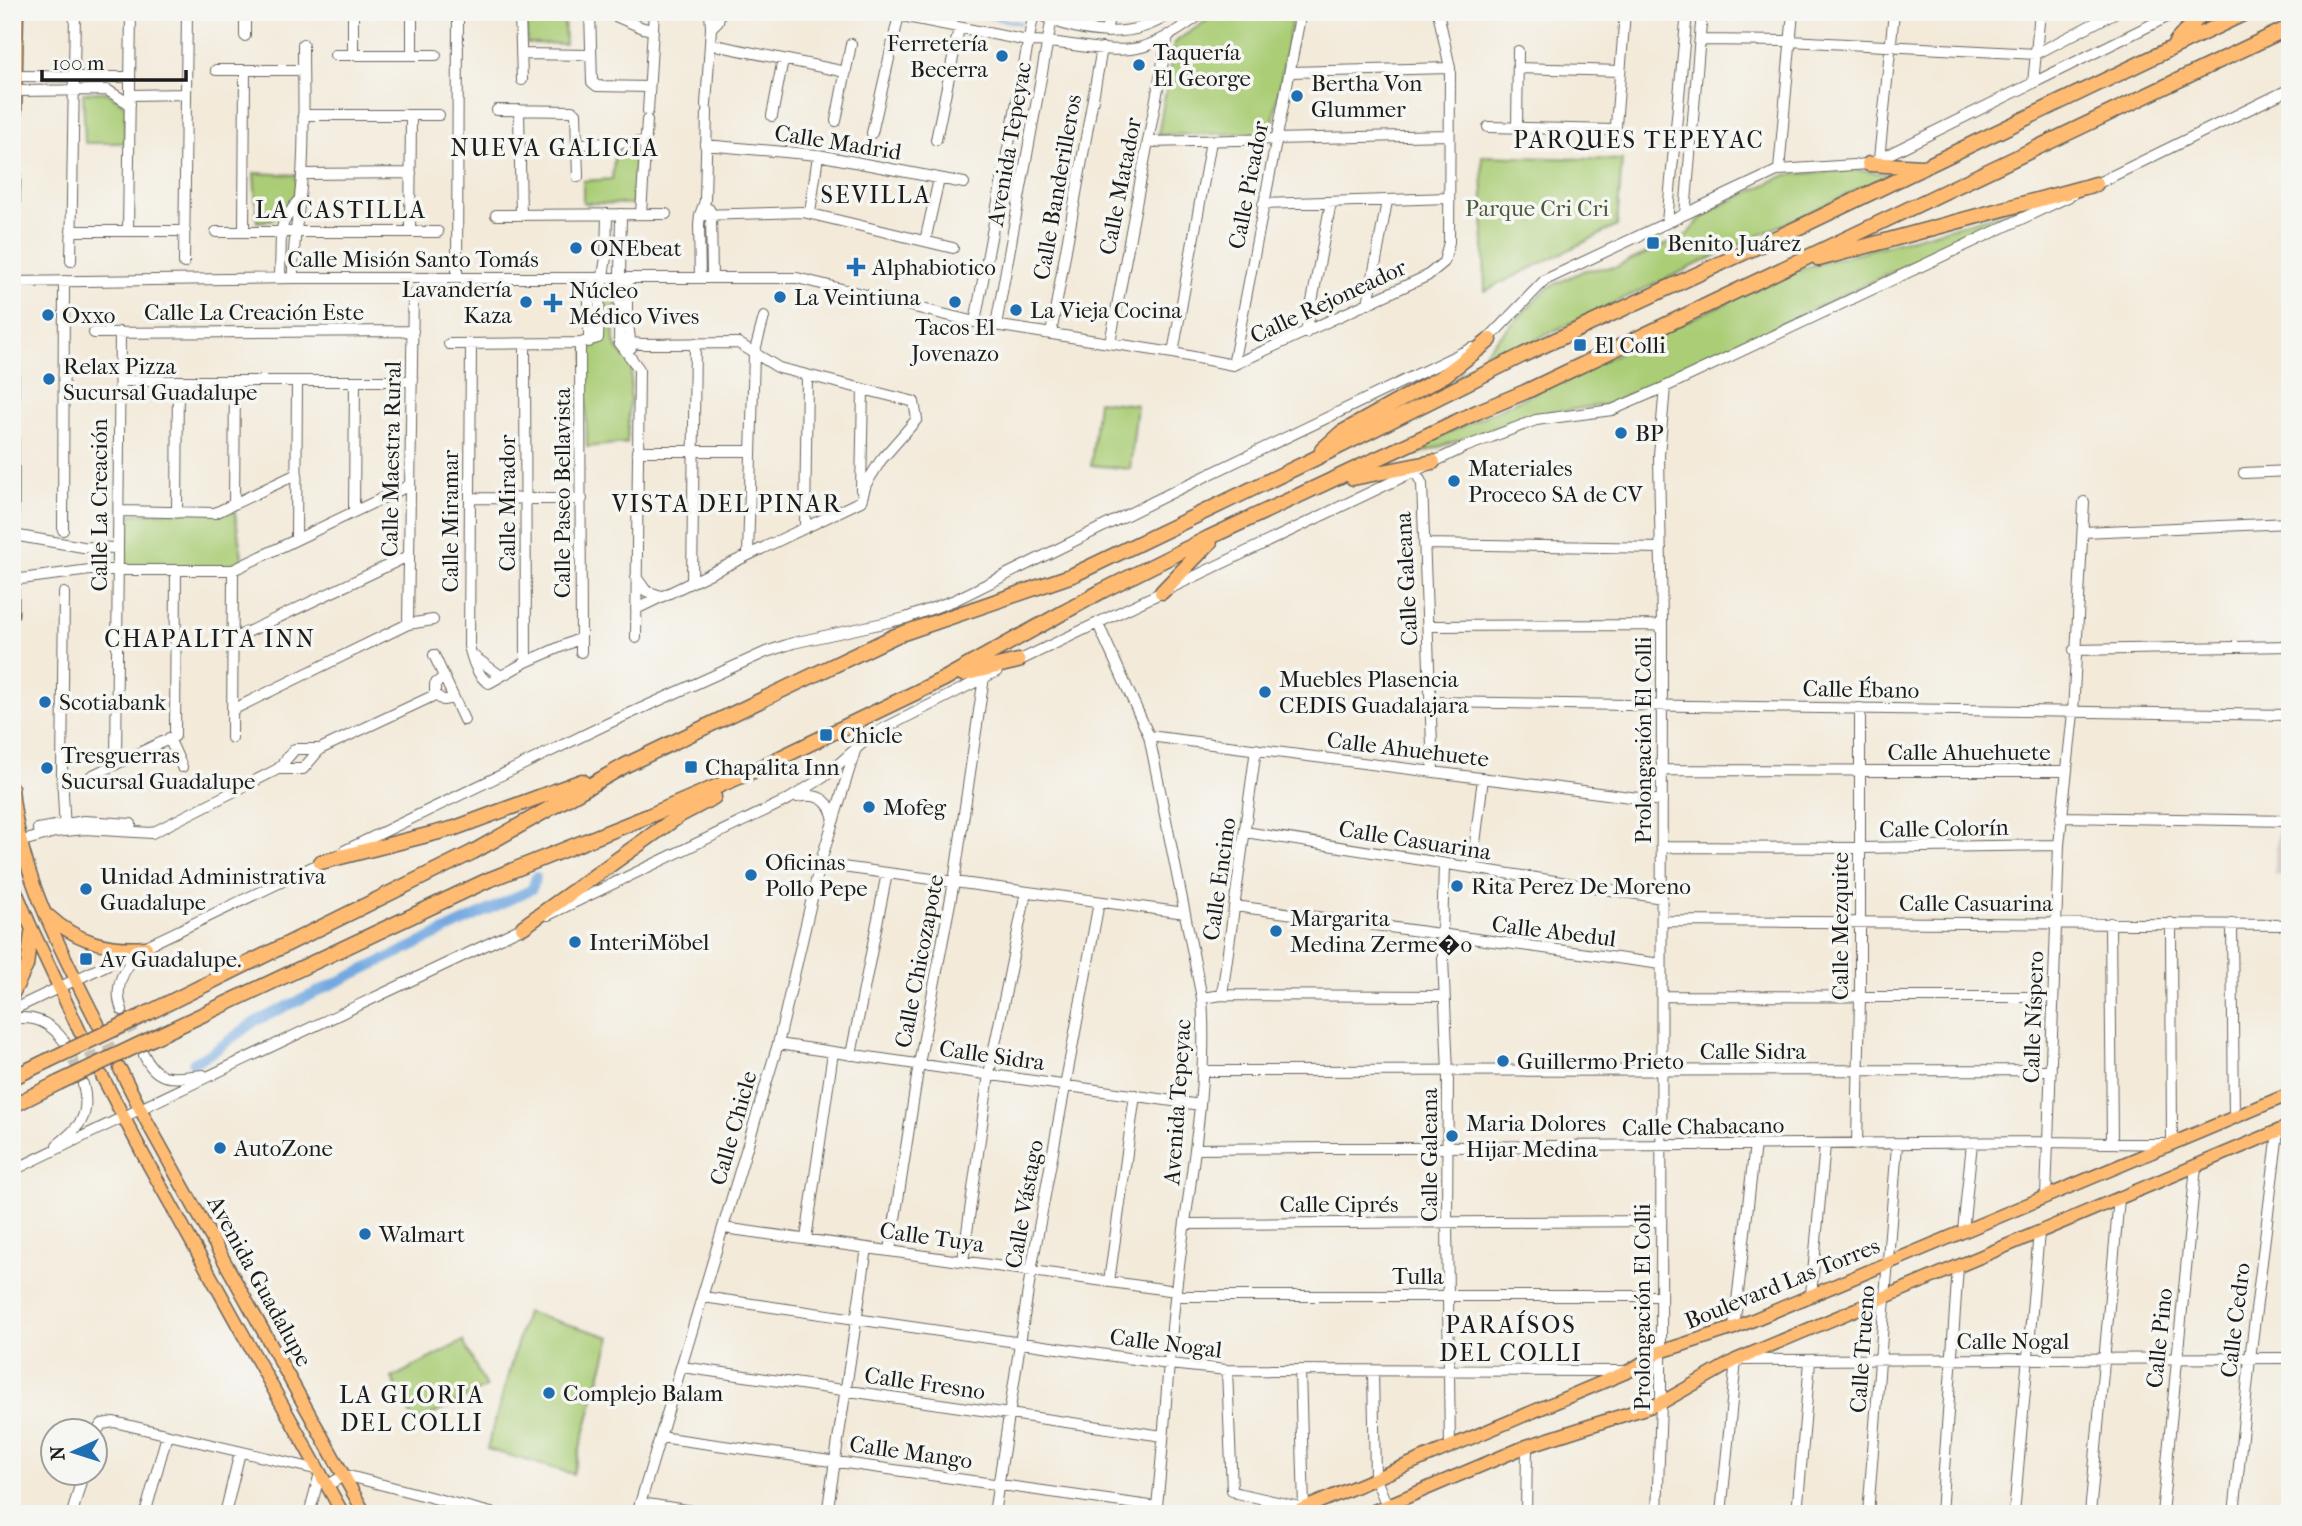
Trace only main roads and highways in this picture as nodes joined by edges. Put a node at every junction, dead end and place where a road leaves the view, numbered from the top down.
1 (17, 12) edge
2 (2203, 12) edge
3 (2247, 12) edge
4 (2290, 27) edge
5 (2169, 49) junction
6 (1874, 161) road end
7 (1923, 167) junction
8 (2096, 184) road end
9 (1774, 272) junction
10 (12, 273) edge
11 (12, 328) edge
12 (1489, 340) road end
13 (1310, 461) junction
14 (1433, 462) road end
15 (13, 476) edge
16 (1328, 483) junction
17 (1217, 535) junction
18 (13, 536) edge
19 (13, 580) edge
20 (1162, 592) road end
21 (12, 614) edge
22 (1018, 661) road end
23 (944, 679) junction
24 (626, 765) junction
25 (753, 771) junction
26 (12, 788) edge
27 (321, 862) road end
28 (12, 882) edge
29 (44, 911) junction
30 (30, 925) junction
31 (523, 927) road end
32 (146, 947) road end
33 (12, 996) edge
34 (98, 1024) tunnel mouth
35 (80, 1032) tunnel mouth
36 (120, 1069) tunnel mouth
37 (102, 1076) tunnel mouth
38 (12, 1078) edge
39 (2290, 1094) edge
40 (12, 1106) edge
41 (2284, 1129) edge
42 (343, 1514) edge
43 (365, 1514) edge
44 (1290, 1514) edge
45 (1367, 1514) edge

1 - 10 main road
2 - 5 highway
3 - 5 highway
4 - 9 highway
5 - 7 highway
6 - 7 highway
7 - 13 highway
8 - 9 highway
9 - 16 highway
11 - 15 main road
12 - 13 highway
13 - 24 highway
14 - 16 highway
15 - 18 main road
16 - 17 highway
17 - 20 highway
17 - 23 highway
18 - 19 main road
19 - 21 main road
22 - 23 highway
23 - 25 highway
24 - 27 highway
24 - 38 highway, bridge
25 - 31 highway
25 - 40 highway, bridge
26 - 29 main road
28 - 30 main road
29 - 32 main road
29 - 34 main road
30 - 33 main road
30 - 35 main road
36 - 43 main road, Avenida Guadalupe
37 - 42 main road, Avenida Guadalupe
39 - 44 main road, Boulevard Las Torres
41 - 45 main road

